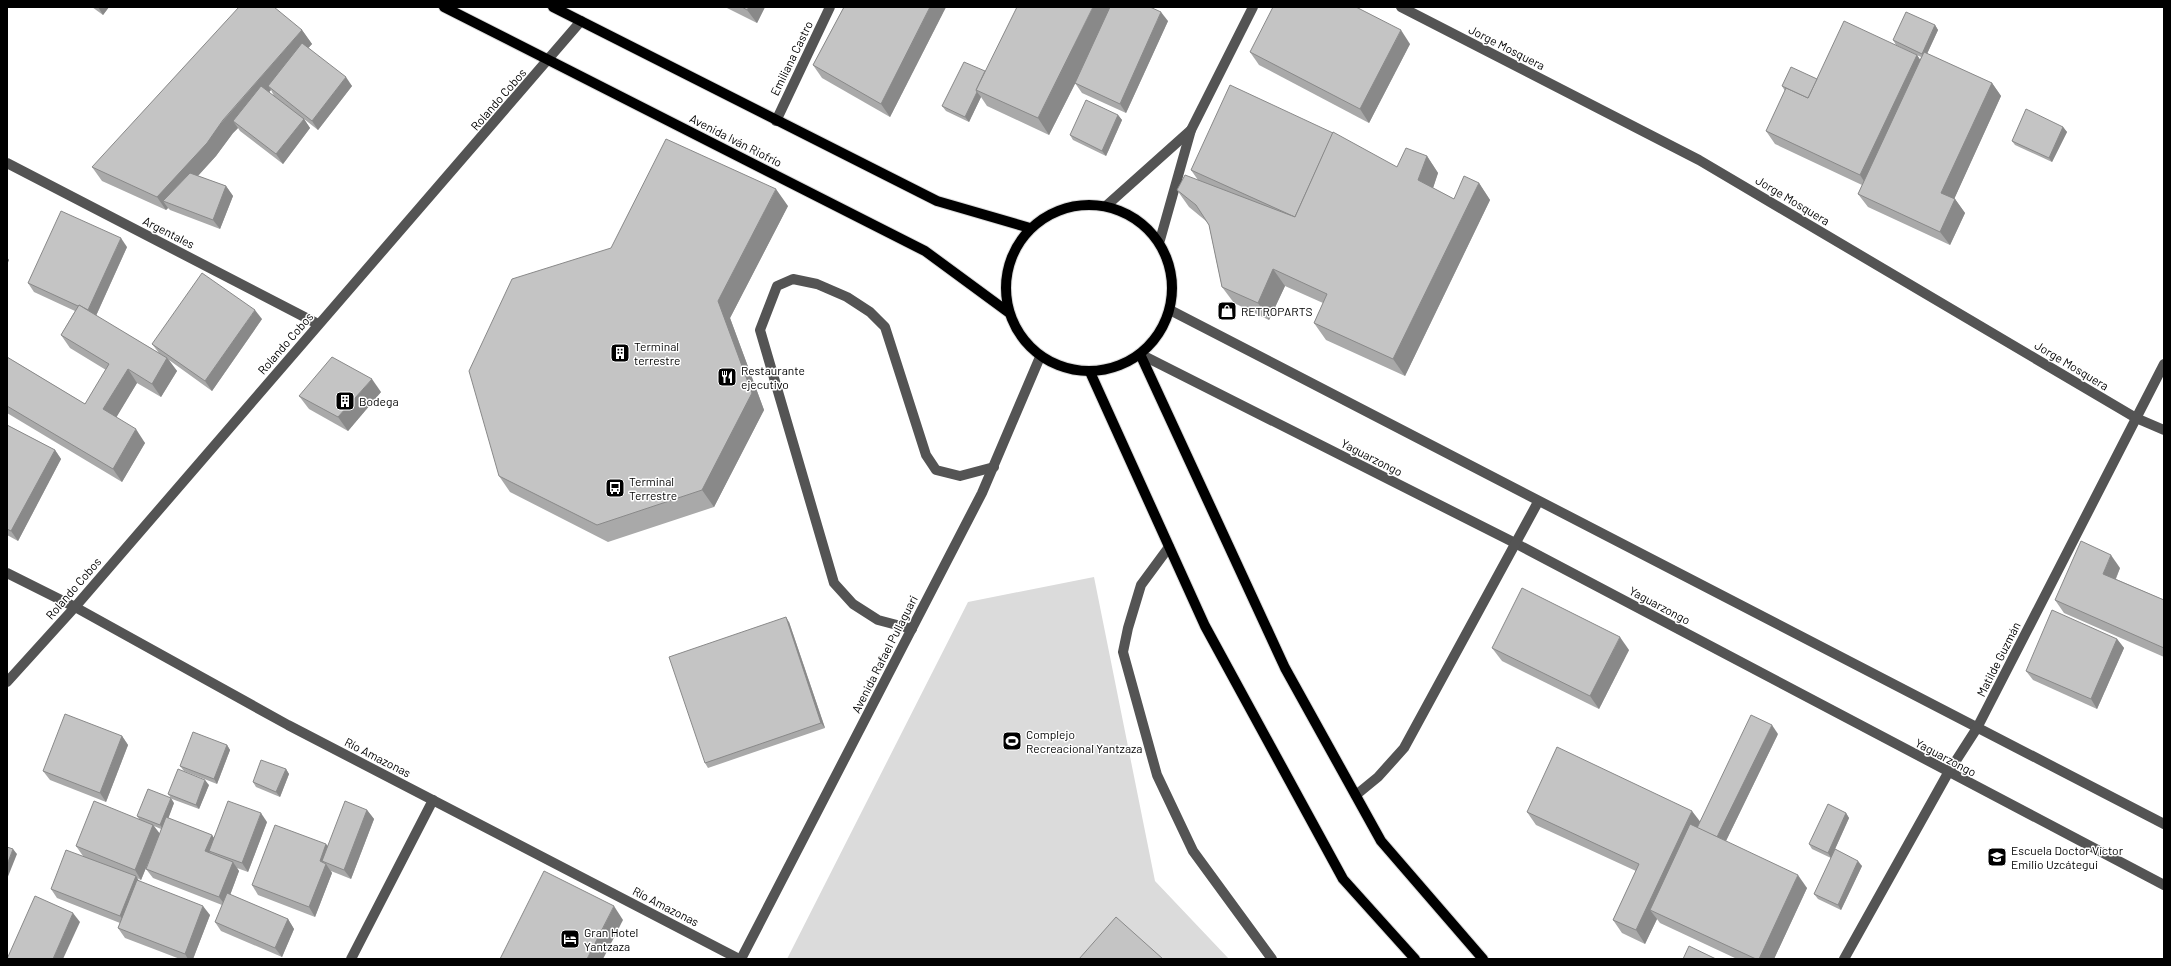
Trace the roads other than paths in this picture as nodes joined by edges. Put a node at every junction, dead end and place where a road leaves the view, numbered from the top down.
1 (444, 7) edge
2 (553, 7) edge
3 (830, 7) edge
4 (1252, 7) edge
5 (1401, 7) edge
6 (581, 21) junction
7 (549, 60) junction
8 (776, 121) junction
9 (1191, 130) junction
10 (7, 163) edge
11 (1106, 206) junction
12 (1030, 228) junction
13 (1160, 240) junction
14 (1170, 310) junction
15 (1008, 312) junction
16 (318, 324) junction
17 (1140, 354) junction
18 (1040, 357) junction
19 (2164, 364) edge
20 (1090, 372) junction
21 (2136, 418) junction
22 (2164, 430) edge
23 (994, 467) junction
24 (1538, 502) junction
25 (1515, 543) junction
26 (1169, 547) junction
27 (7, 573) edge
28 (75, 607) junction
29 (912, 629) junction
30 (7, 682) edge
31 (1977, 728) junction
32 (1948, 773) junction
33 (1356, 795) junction
34 (433, 800) junction
35 (2164, 824) edge
36 (2164, 885) edge
37 (351, 959) edge
38 (740, 959) edge
39 (1272, 959) edge
40 (1415, 959) edge
41 (1483, 959) edge
42 (1844, 959) edge

1 - 7 main road, Avenida Iván Riofrío
2 - 6 main road
3 - 8 street, Emiliana Castro
4 - 9 street
5 - 21 street, Jorge Mosquera
6 - 7 street, Rolando Cobos
6 - 8 main road
7 - 15 main road, Avenida Iván Riofrío
7 - 16 street, Rolando Cobos
8 - 12 main road
9 - 11 street
9 - 13 street
10 - 16 street, Argentales
11 - 12 main road
11 - 13 main road
12 - 15 main road
13 - 14 main road
14 - 17 main road
14 - 24 street
15 - 18 main road
16 - 28 street, Rolando Cobos
17 - 20 main road
17 - 25 street, Yaguarzongo
17 - 33 main road
18 - 20 main road
18 - 23 street, Avenida Rafael Pullaguari
19 - 21 street, Matilde Guzmán
20 - 26 main road
21 - 22 street, Jorge Mosquera
21 - 31 street, Matilde Guzmán
23 - 29 street, Avenida Rafael Pullaguari
23 - 29 street
24 - 25 street
24 - 31 street
25 - 32 street, Yaguarzongo
25 - 33 street
26 - 39 street
26 - 40 main road
27 - 28 street, Río Amazonas
28 - 30 street, Rolando Cobos
28 - 34 street, Río Amazonas
29 - 38 street, Avenida Rafael Pullaguari
31 - 32 street, Matilde Guzmán
31 - 35 street
32 - 36 street, Yaguarzongo
32 - 42 street, Matilde Guzmán
33 - 41 main road
34 - 37 street
34 - 38 street, Río Amazonas

